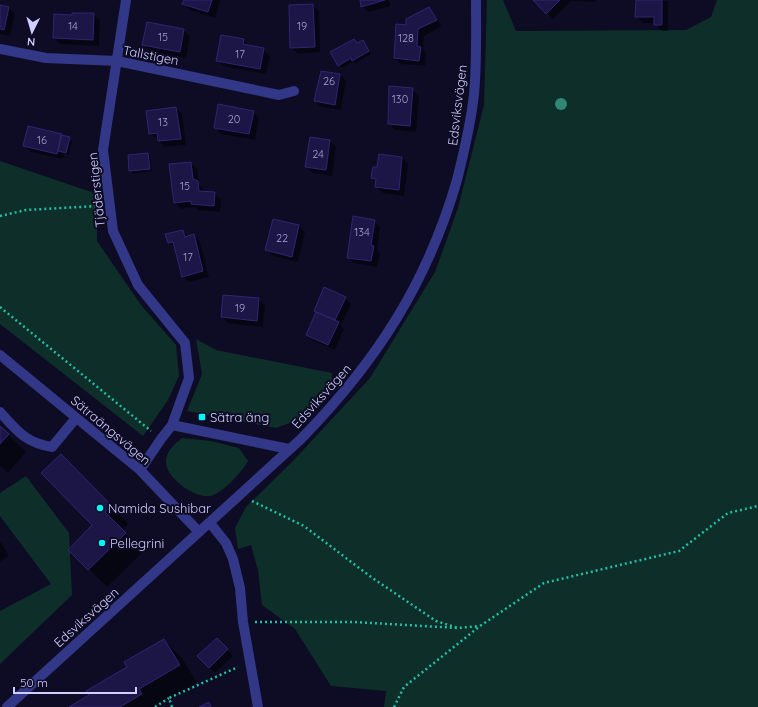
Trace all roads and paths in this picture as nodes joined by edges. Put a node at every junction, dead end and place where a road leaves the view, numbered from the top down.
1 (126, 0) edge
2 (476, 0) edge
3 (0, 49) edge
4 (117, 62) junction
5 (294, 91) dead end
6 (110, 205) junction
7 (0, 216) edge
8 (0, 307) edge
9 (0, 355) edge
10 (0, 412) edge
11 (76, 418) junction
12 (172, 425) junction
13 (161, 439) junction
14 (290, 448) junction
15 (140, 470) junction
16 (232, 502) junction
17 (758, 506) edge
18 (210, 523) junction
19 (199, 532) junction
20 (243, 622) junction
21 (480, 626) junction
22 (458, 628) junction
23 (250, 662) junction
24 (169, 698) junction
25 (8, 707) edge
26 (155, 707) edge
27 (172, 707) edge
28 (258, 707) edge
29 (394, 707) edge

1 - 4 street, Tjäderstigen
2 - 14 street, Edsviksvägen
3 - 4 street, Tallstigen
4 - 5 street, Tallstigen
4 - 6 street, Tjäderstigen
6 - 7 path
6 - 12 street, Tjäderstigen
8 - 13 path
9 - 11 street, Sätraängsvägen
10 - 11 street
11 - 15 street, Sätraängsvägen
12 - 13 street, Tjäderstigen
12 - 14 street
13 - 15 street, Tjäderstigen
14 - 16 street, Edsviksvägen
15 - 19 street, Sätraängsvägen
16 - 18 street, Edsviksvägen
16 - 22 path
17 - 21 path
18 - 19 street, Edsviksvägen
18 - 20 street
19 - 25 street, Edsviksvägen
20 - 22 path
20 - 23 street
21 - 22 path
21 - 29 path
23 - 24 path
23 - 28 street
24 - 26 path
24 - 27 path

